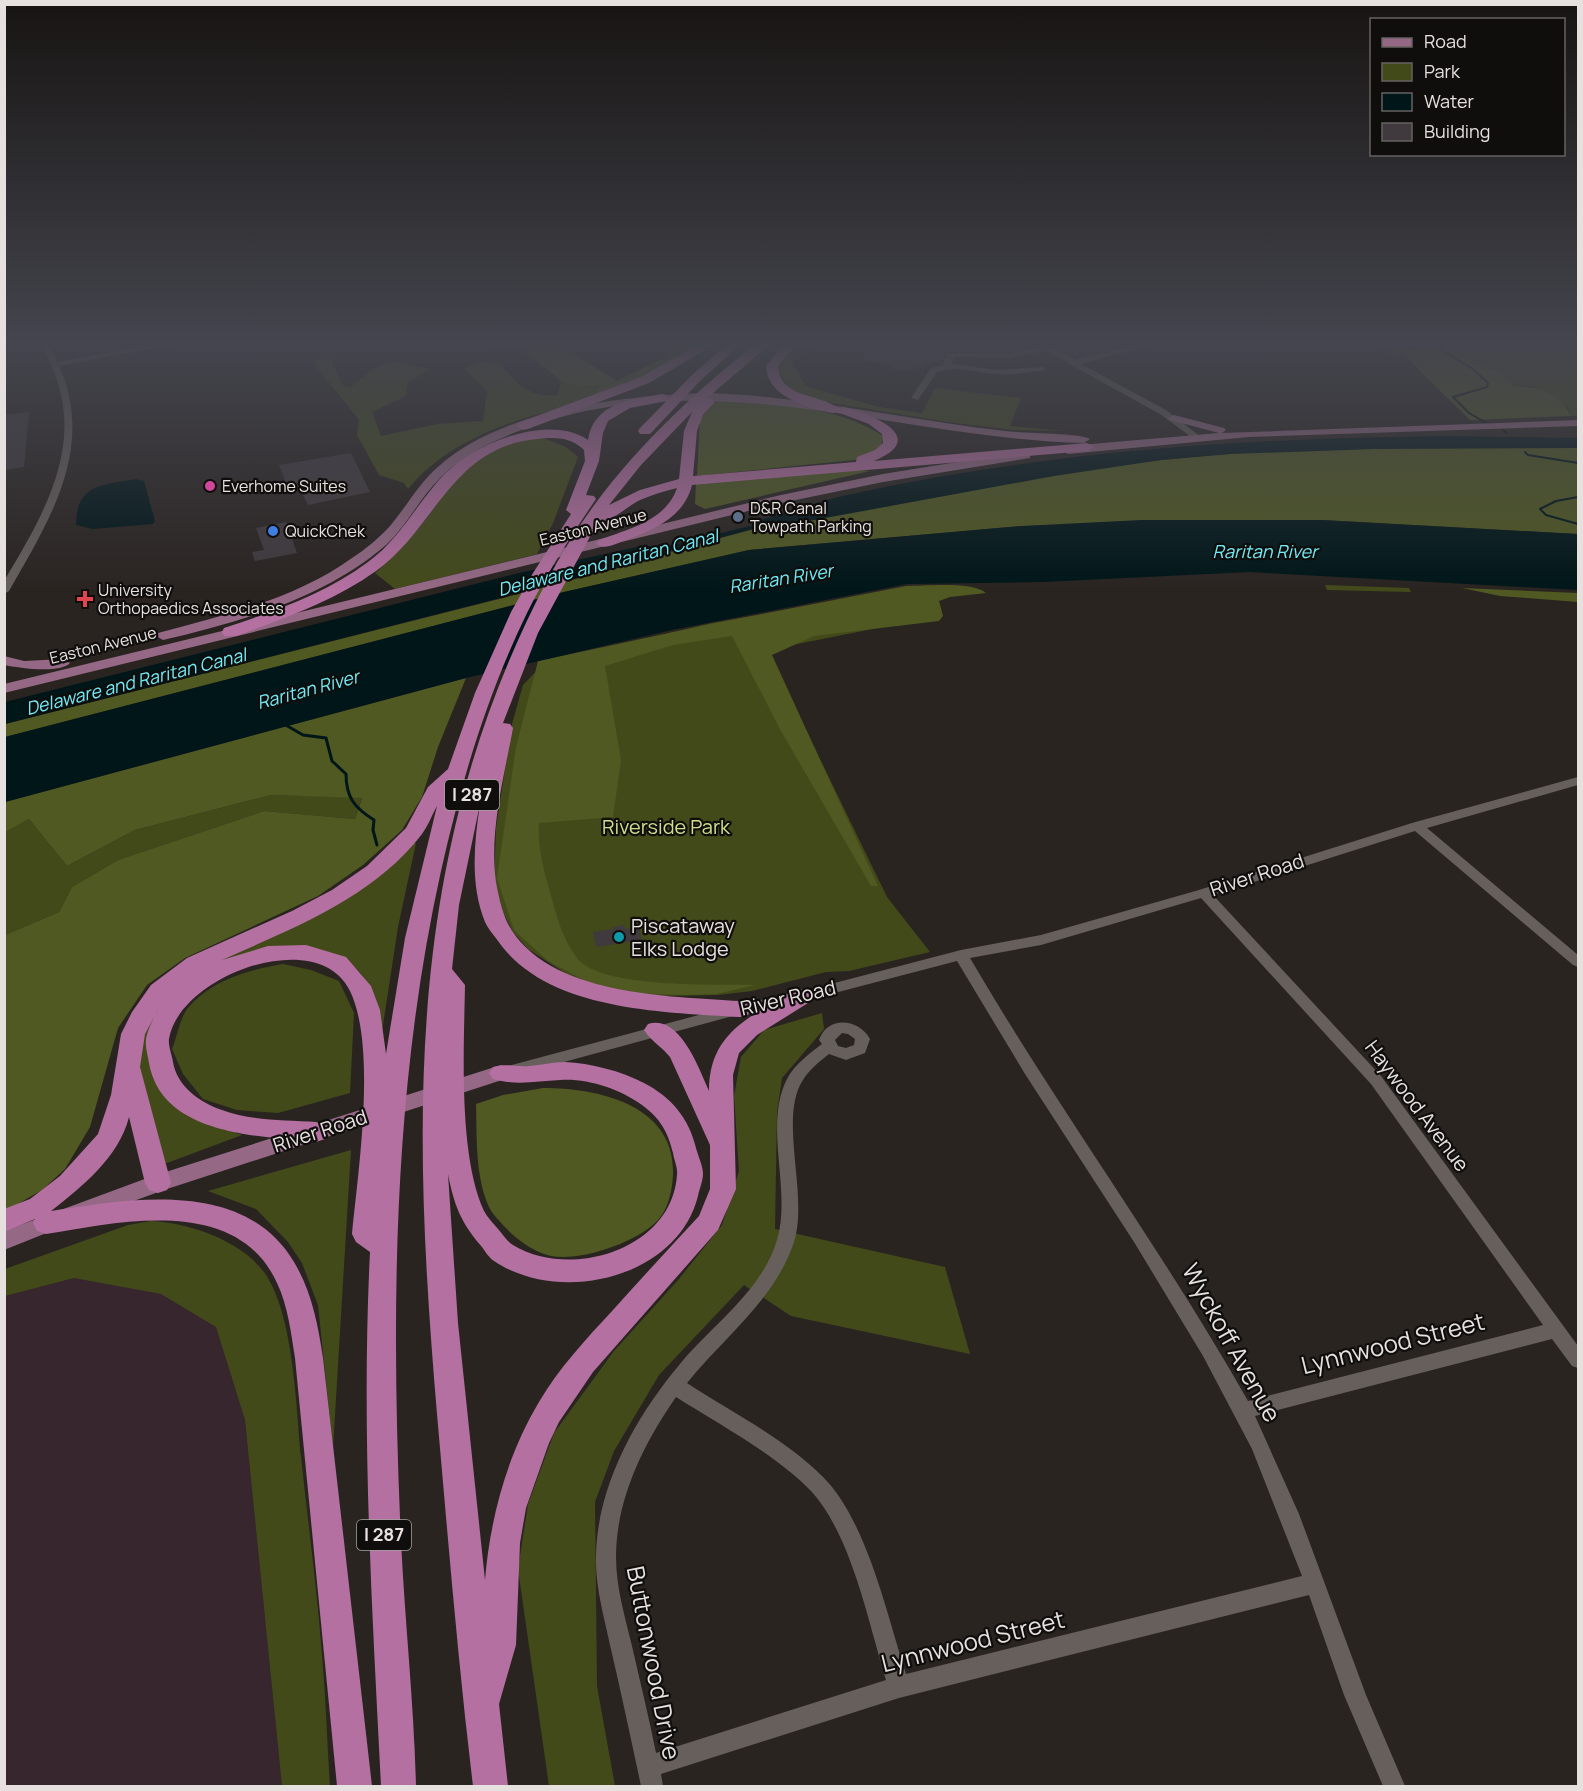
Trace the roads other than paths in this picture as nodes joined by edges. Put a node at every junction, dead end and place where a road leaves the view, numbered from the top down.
1 (68, 424) edge
2 (529, 424) edge
3 (532, 424) edge
4 (600, 424) edge
5 (649, 424) edge
6 (672, 424) edge
7 (693, 424) edge
8 (876, 424) edge
9 (914, 424) edge
10 (1181, 424) edge
11 (1194, 424) edge
12 (1560, 424) edge
13 (523, 426) junction
14 (939, 428) junction
15 (1272, 433) junction
16 (1197, 437) junction
17 (1087, 447) junction
18 (593, 455) junction
19 (966, 456) junction
20 (832, 467) junction
21 (927, 470) junction
22 (577, 516) junction
23 (582, 536) junction
24 (604, 543) junction
25 (347, 570) junction
26 (341, 587) junction
27 (4, 591) edge
28 (375, 597) junction
29 (230, 632) junction
30 (4, 660) edge
31 (63, 663) junction
32 (4, 678) edge
33 (4, 689) edge
34 (494, 699) junction
35 (455, 772) junction
36 (1578, 781) edge
37 (1417, 826) junction
38 (1204, 893) junction
39 (961, 956) junction
40 (1578, 962) edge
41 (441, 972) junction
42 (800, 997) junction
43 (740, 1009) junction
44 (656, 1030) junction
45 (829, 1046) dead end
46 (129, 1066) junction
47 (491, 1076) junction
48 (316, 1132) junction
49 (722, 1144) junction
50 (158, 1184) junction
51 (4, 1221) edge
52 (46, 1223) junction
53 (4, 1241) edge
54 (381, 1246) junction
55 (1556, 1330) junction
56 (1578, 1360) edge
57 (674, 1385) junction
58 (1243, 1411) junction
59 (1315, 1583) junction
60 (899, 1688) junction
61 (482, 1710) junction
62 (650, 1777) edge
63 (354, 1786) edge
64 (399, 1786) edge
65 (490, 1786) edge
66 (1394, 1786) edge

1 - 27 street
2 - 13 highway
3 - 13 main road, Easton Avenue
4 - 18 highway
5 - 22 highway, I 287
6 - 23 highway, I 287
7 - 24 highway
8 - 20 highway
9 - 14 main road, Easton Avenue
10 - 16 street
11 - 15 main road
12 - 15 main road, Easton Avenue
13 - 25 main road, Easton Avenue
14 - 16 main road, Easton Avenue
14 - 19 main road
15 - 16 main road, Easton Avenue
16 - 17 main road, Easton Avenue
17 - 19 highway
17 - 21 main road, Easton Avenue
18 - 22 highway
18 - 26 highway
19 - 20 highway
19 - 21 main road
20 - 23 highway
21 - 24 main road, Easton Avenue
22 - 34 highway, I 287
23 - 34 highway, I 287
24 - 28 main road, Easton Avenue
25 - 26 main road
25 - 31 main road, Easton Avenue
26 - 28 main road
26 - 29 highway
28 - 29 main road, Easton Avenue
29 - 33 main road, Easton Avenue
30 - 31 main road
31 - 32 main road, Easton Avenue
34 - 35 highway, I 287
34 - 41 highway, I 287
34 - 43 highway
35 - 46 highway
35 - 54 highway, I 287
36 - 37 street, River Road
37 - 38 street, River Road
37 - 40 street
38 - 39 street, River Road
38 - 55 street, Haywood Avenue
39 - 42 street, River Road
39 - 58 street, Wyckoff Avenue
41 - 47 highway
41 - 61 highway, I 287
42 - 43 street, River Road
42 - 49 highway
43 - 44 street, River Road
44 - 47 street, River Road
44 - 49 highway
45 - 57 street, Buttonwood Drive
46 - 50 highway
46 - 51 highway
47 - 48 main road, River Road
48 - 50 main road, River Road
48 - 54 highway
49 - 61 highway
50 - 52 main road, River Road
52 - 53 main road, River Road
52 - 63 highway
54 - 64 highway, I 287
55 - 56 street, Haywood Avenue
55 - 58 street, Lynnwood Street
57 - 60 street
57 - 62 street, Buttonwood Drive
58 - 59 street, Wyckoff Avenue
59 - 60 street, Lynnwood Street
59 - 66 street, Wyckoff Avenue
60 - 62 street, Lynnwood Street
61 - 65 highway, I 287

